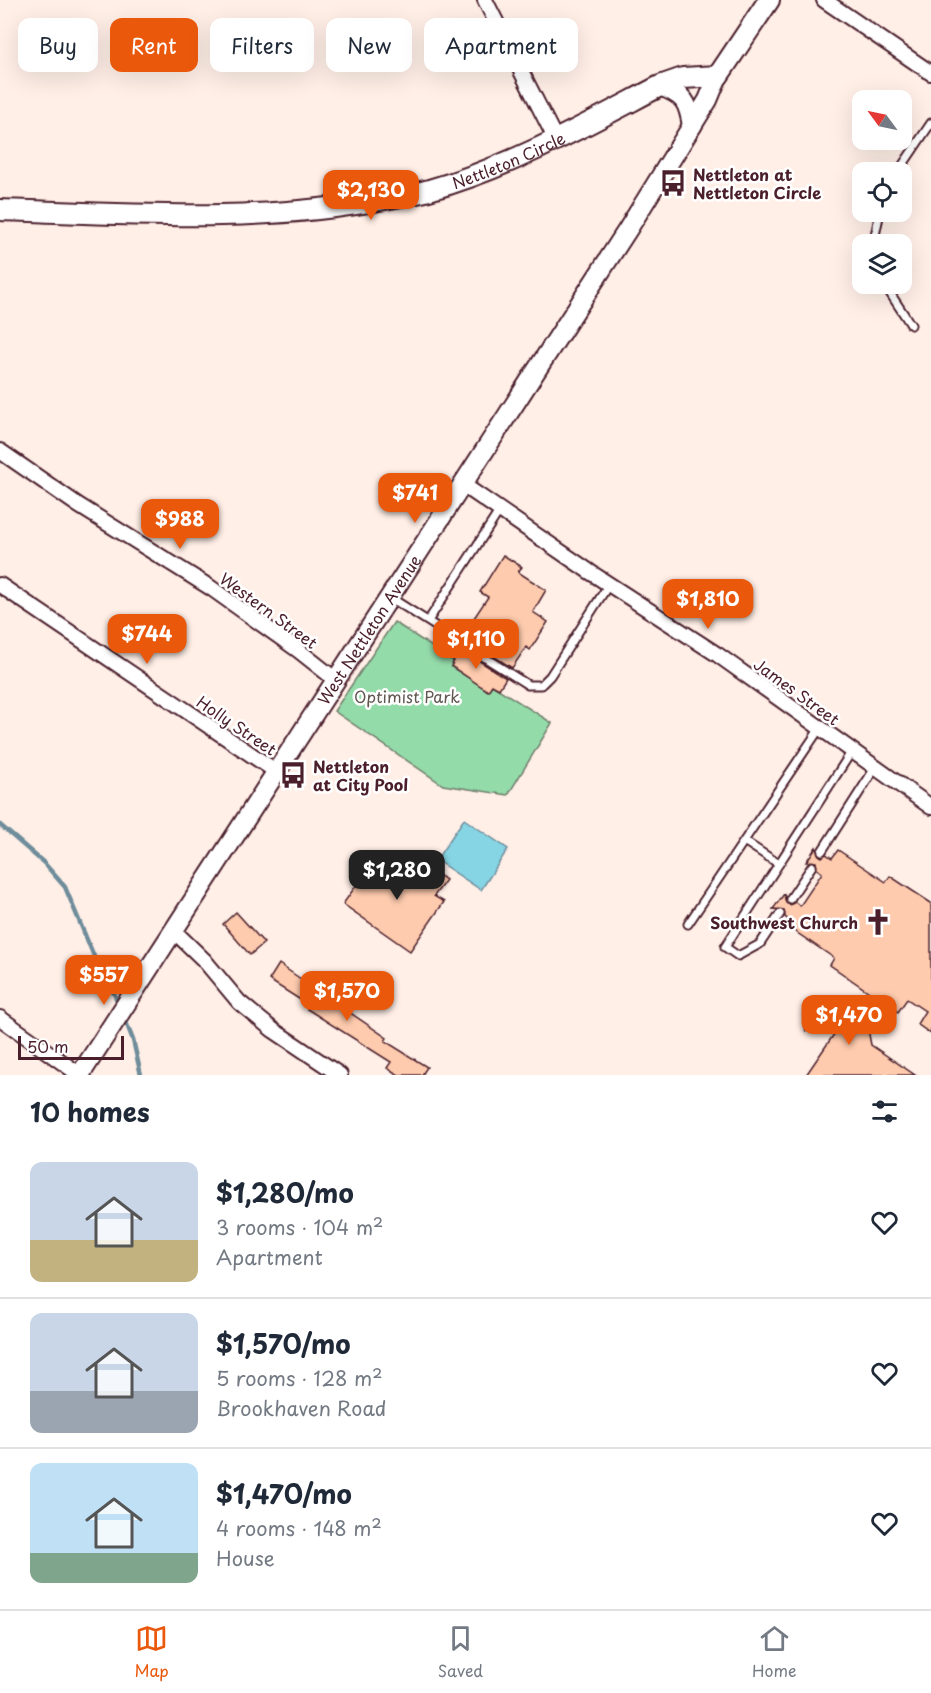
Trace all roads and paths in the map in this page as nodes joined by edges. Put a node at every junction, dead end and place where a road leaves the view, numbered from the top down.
1 (485, 0) edge
2 (769, 0) edge
3 (824, 0) edge
4 (931, 73) edge
5 (718, 76) junction
6 (660, 86) junction
7 (931, 123) edge
8 (692, 126) junction
9 (556, 140) junction
10 (904, 162) edge
11 (0, 210) edge
12 (891, 294) edge
13 (911, 325) dead end
14 (0, 451) edge
15 (462, 484) junction
16 (500, 510) junction
17 (609, 584) junction
18 (0, 585) edge
19 (390, 597) junction
20 (428, 621) junction
21 (336, 680) junction
22 (820, 728) junction
23 (852, 751) junction
24 (875, 768) junction
25 (277, 771) junction
26 (931, 807) edge
27 (744, 841) junction
28 (822, 851) dead end
29 (778, 864) junction
30 (812, 866) dead end
31 (790, 899) dead end
32 (780, 914) dead end
33 (688, 924) dead end
34 (174, 931) junction
35 (0, 1018) edge
36 (80, 1075) edge
37 (340, 1075) edge

1 - 9 street
2 - 5 main road, West Nettleton Avenue
3 - 4 street
5 - 6 main road, Nettleton Circle
5 - 8 street, West Nettleton Avenue
6 - 8 street
6 - 9 main road, Nettleton Circle
7 - 10 lane
8 - 15 street, West Nettleton Avenue
9 - 11 main road, Nettleton Circle
12 - 13 lane
14 - 21 street, Western Street
15 - 16 street, James Street
15 - 19 street, West Nettleton Avenue
16 - 17 street, James Street
16 - 20 lane
17 - 20 lane
17 - 22 street, James Street
18 - 25 street, Holly Street
19 - 20 lane
19 - 21 street, West Nettleton Avenue
21 - 25 street, West Nettleton Avenue
22 - 23 street, James Street
22 - 27 lane
23 - 24 street, James Street
23 - 29 lane
24 - 26 street, James Street
24 - 28 lane
25 - 34 street, West Nettleton Avenue
27 - 29 lane
27 - 33 lane
29 - 32 lane
30 - 31 lane
34 - 36 street, West Nettleton Avenue
34 - 37 street
35 - 36 street

